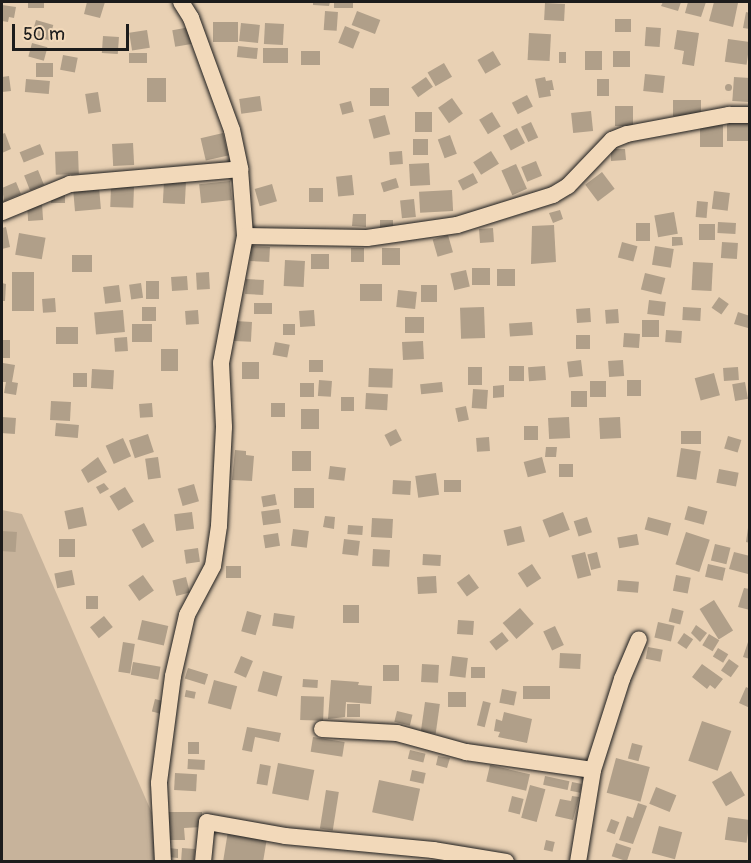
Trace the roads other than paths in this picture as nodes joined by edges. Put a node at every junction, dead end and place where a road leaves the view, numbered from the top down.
1 (181, 2) edge
2 (750, 115) edge
3 (240, 169) junction
4 (2, 212) edge
5 (245, 236) junction
6 (639, 639) dead end
7 (322, 729) dead end
8 (593, 770) junction
9 (163, 861) edge
10 (203, 861) edge
11 (506, 861) edge
12 (578, 861) edge

1 - 3 street
2 - 5 street
3 - 4 street
3 - 5 street
5 - 9 street
6 - 8 street
7 - 8 street
8 - 12 street
10 - 11 street

